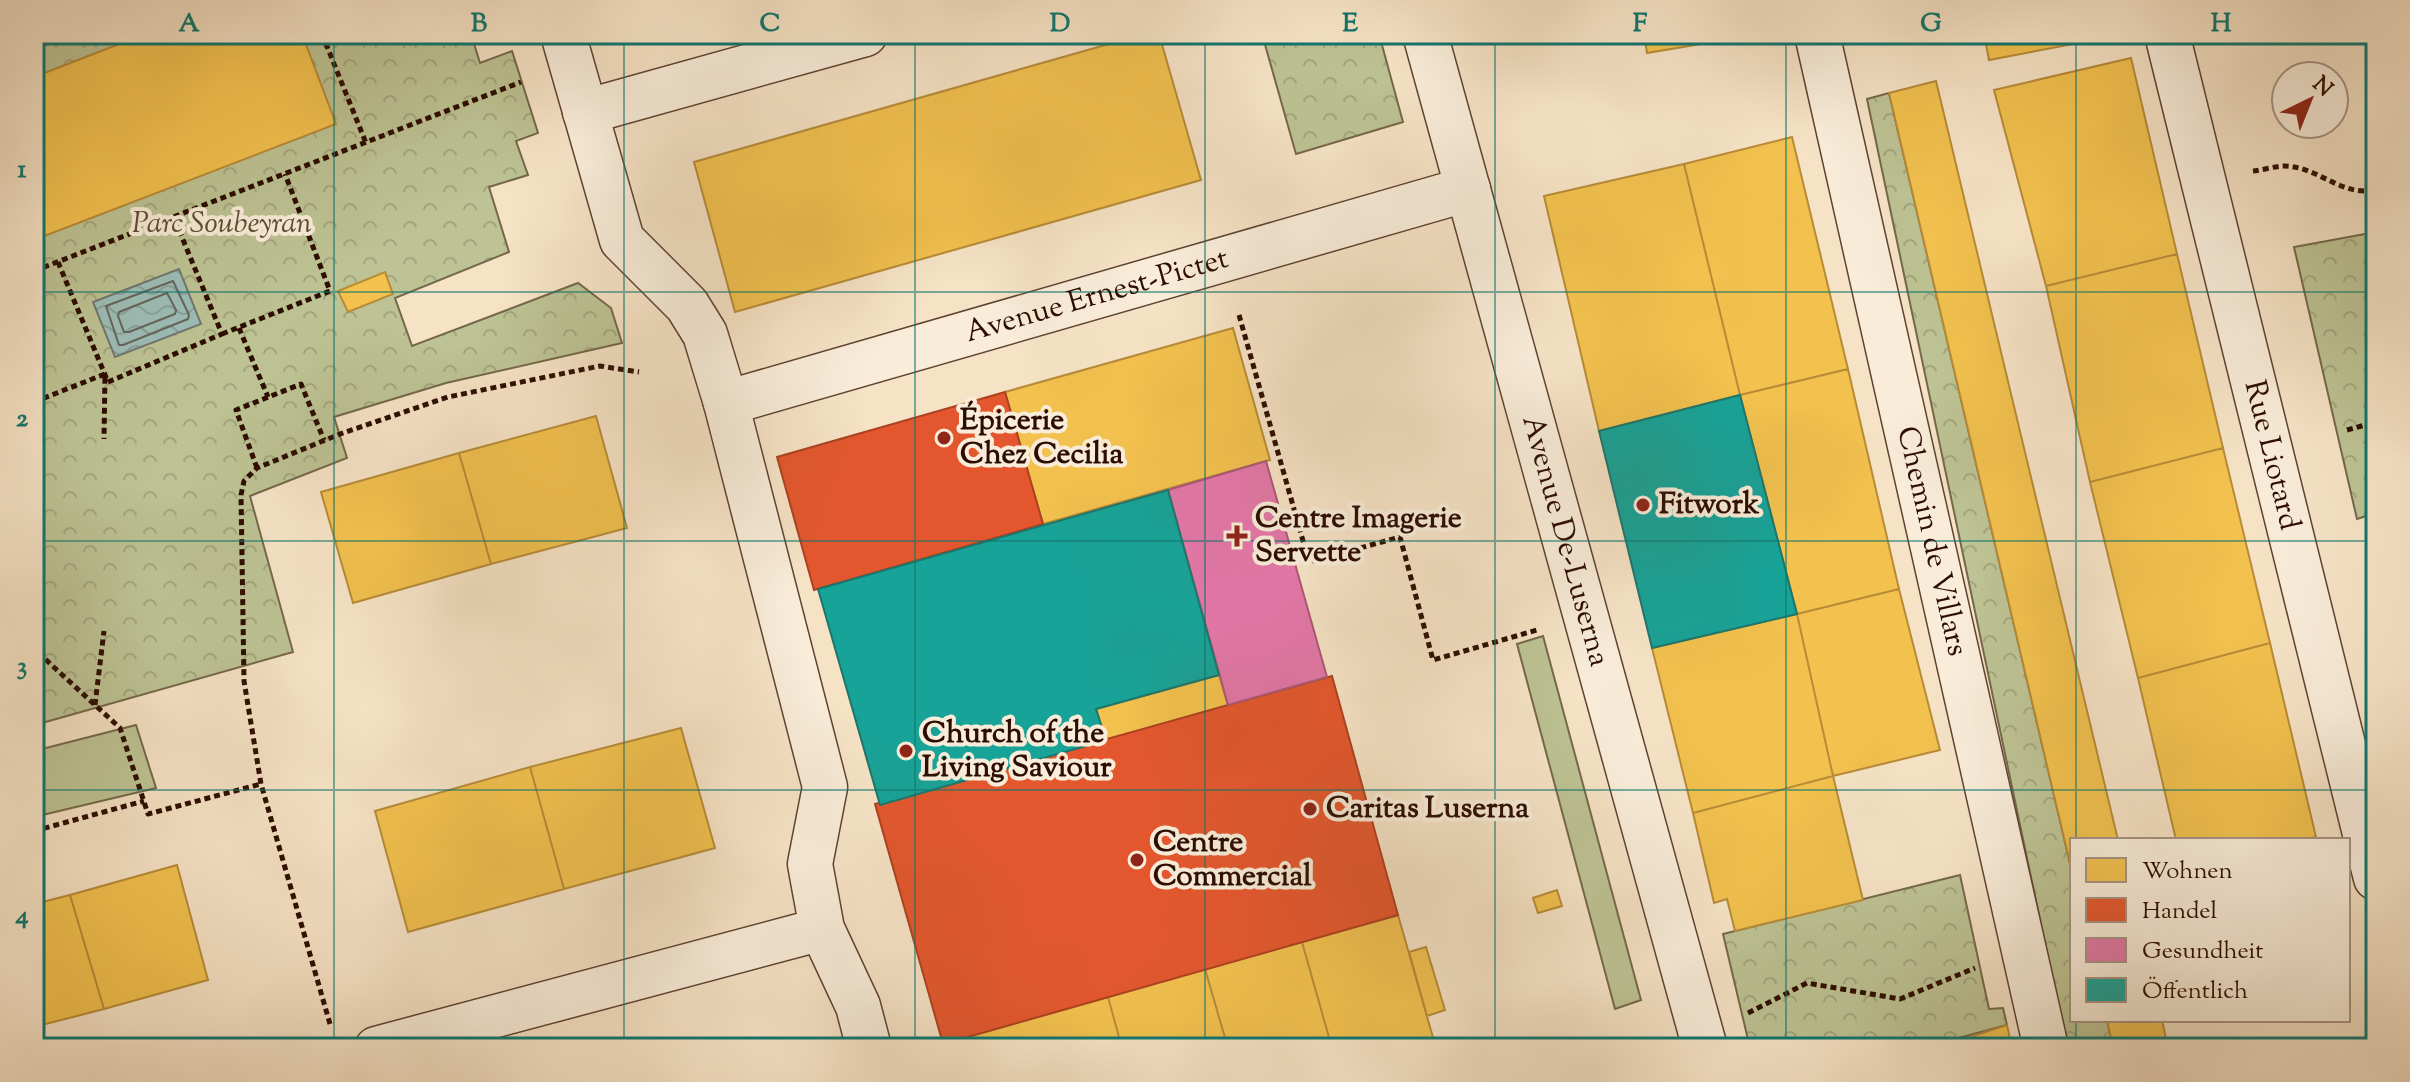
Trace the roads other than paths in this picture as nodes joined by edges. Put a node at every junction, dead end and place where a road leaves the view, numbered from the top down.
1 (563, 34) edge
2 (865, 34) edge
3 (1425, 34) edge
4 (1817, 34) edge
5 (2167, 34) edge
6 (585, 112) junction
7 (1468, 189) junction
8 (726, 403) junction
9 (2376, 878) edge
10 (822, 929) junction
11 (1720, 1034) edge
12 (376, 1048) edge
13 (869, 1048) edge
14 (2046, 1048) edge

1 - 6 street
2 - 6 street
3 - 7 street, Avenue De-Luserna
4 - 14 street, Chemin de Villars
5 - 9 street, Rue Liotard
6 - 8 street
7 - 8 street, Avenue Ernest-Pictet
7 - 11 street, Avenue De-Luserna
8 - 10 street
10 - 12 street
10 - 13 street

